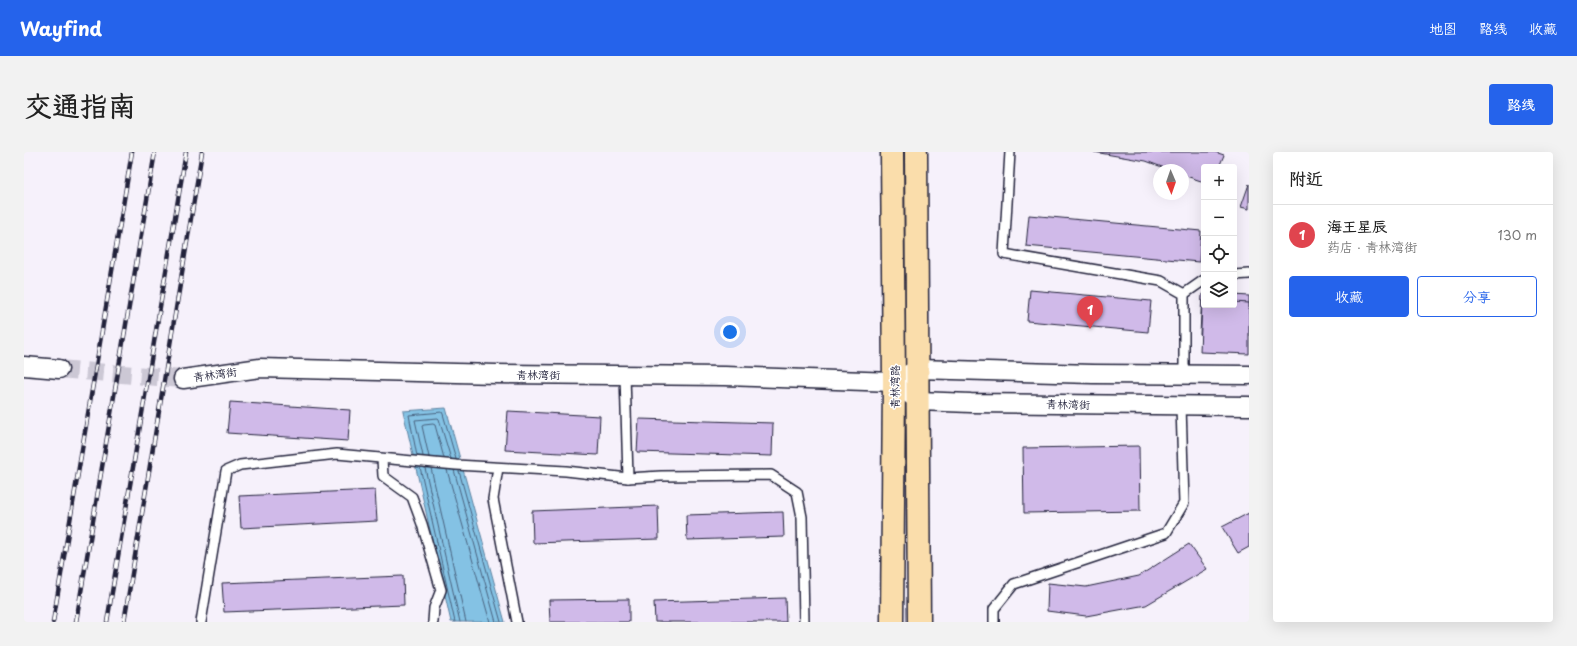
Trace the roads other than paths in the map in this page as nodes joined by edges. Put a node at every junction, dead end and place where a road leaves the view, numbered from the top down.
1 (892, 152) edge
2 (916, 152) edge
3 (1010, 152) edge
4 (1249, 274) edge
5 (1237, 275) edge
6 (1201, 282) edge
7 (1184, 294) junction
8 (24, 366) edge
9 (58, 369) tunnel mouth
10 (917, 369) junction
11 (626, 375) junction
12 (1184, 375) junction
13 (1249, 375) edge
14 (183, 379) tunnel mouth
15 (894, 382) junction
16 (918, 401) junction
17 (1181, 406) junction
18 (1249, 406) edge
19 (382, 459) junction
20 (498, 468) junction
21 (628, 478) junction
22 (202, 622) edge
23 (433, 622) edge
24 (517, 622) edge
25 (804, 622) edge
26 (892, 622) edge
27 (919, 622) edge
28 (994, 622) edge

1 - 15 main road, 青林湾路
2 - 10 main road, 青林湾路
3 - 7 lane
4 - 5 lane
6 - 7 lane
7 - 12 lane
8 - 9 street
10 - 12 street
10 - 15 street
10 - 16 main road, 青林湾路
11 - 14 street, 青林湾街
11 - 15 street, 青林湾街
11 - 21 lane
12 - 13 street
15 - 16 street
15 - 26 main road, 青林湾路
16 - 17 street, 青林湾街
16 - 27 main road, 青林湾路
17 - 18 street, 青林湾街
17 - 28 lane
19 - 20 lane
19 - 22 lane
19 - 23 lane
20 - 21 lane
20 - 24 lane
21 - 25 lane

